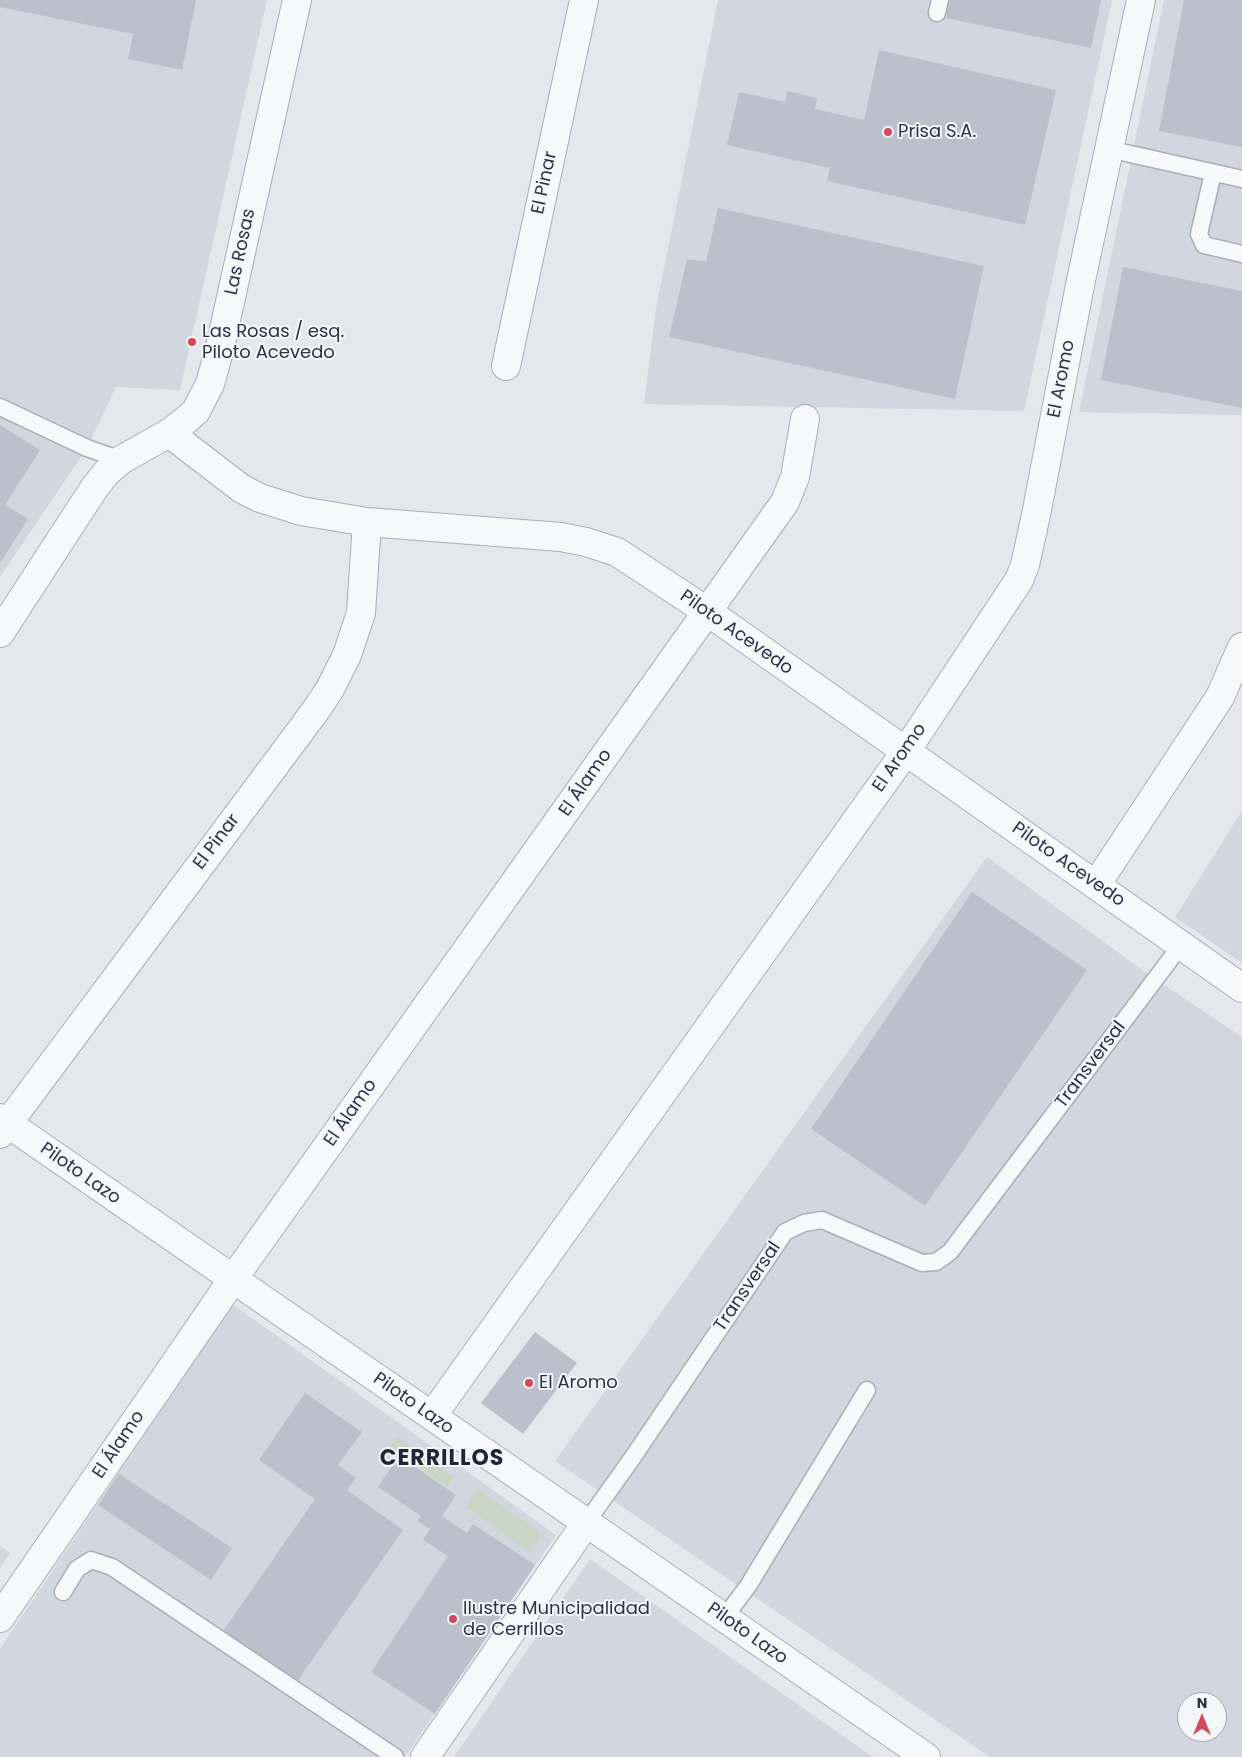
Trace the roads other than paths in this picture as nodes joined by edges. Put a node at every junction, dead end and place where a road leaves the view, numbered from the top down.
1 (296, 0) edge
2 (584, 0) edge
3 (1141, 0) edge
4 (1108, 150) junction
5 (1213, 173) junction
6 (1242, 179) edge
7 (1242, 254) edge
8 (506, 366) dead end
9 (0, 407) edge
10 (805, 419) dead end
11 (169, 433) junction
12 (121, 460) junction
13 (367, 522) junction
14 (708, 612) junction
15 (0, 633) edge
16 (1242, 647) edge
17 (906, 752) junction
18 (1096, 885) junction
19 (1181, 945) junction
20 (1242, 988) edge
21 (2, 1125) edge
22 (233, 1279) junction
23 (867, 1390) dead end
24 (432, 1416) junction
25 (586, 1523) junction
26 (64, 1592) dead end
27 (0, 1618) edge
28 (724, 1618) junction
29 (395, 1757) edge
30 (425, 1757) edge
31 (926, 1757) edge

1 - 11 street, Las Rosas
2 - 8 street, El Pinar
3 - 4 street, El Aromo
4 - 5 lane
4 - 17 street, El Aromo
5 - 6 lane
5 - 7 lane
9 - 12 lane
10 - 14 street, El Álamo
11 - 12 street, Las Rosas
11 - 13 street, Piloto Acevedo
12 - 15 street, Las Rosas
13 - 14 street, Piloto Acevedo
13 - 21 street, El Pinar
14 - 17 street, Piloto Acevedo
14 - 22 street, El Álamo
16 - 18 street
17 - 18 street, Piloto Acevedo
17 - 24 street, El Aromo
18 - 19 street, Piloto Acevedo
19 - 20 street, Piloto Acevedo
19 - 25 lane, Transversal
21 - 22 street, Piloto Lazo
22 - 24 street, Piloto Lazo
22 - 27 street, El Álamo
23 - 28 lane
24 - 25 street, Piloto Lazo
25 - 28 street, Piloto Lazo
25 - 30 street, Transversal
26 - 29 lane
28 - 31 street, Piloto Lazo

